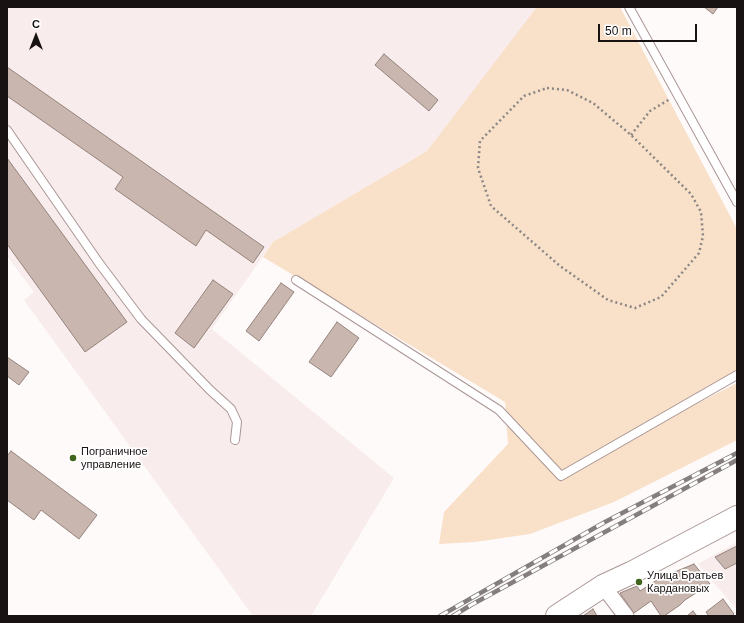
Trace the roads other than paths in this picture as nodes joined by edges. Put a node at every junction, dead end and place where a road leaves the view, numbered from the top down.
1 (629, 7) edge
2 (7, 130) edge
3 (737, 202) edge
4 (296, 280) dead end
5 (737, 375) edge
6 (235, 440) dead end
7 (737, 517) edge
8 (603, 586) junction
9 (557, 616) edge
10 (626, 616) edge

1 - 3 lane
2 - 6 lane
4 - 5 lane
7 - 8 main road
8 - 9 main road
8 - 10 street

